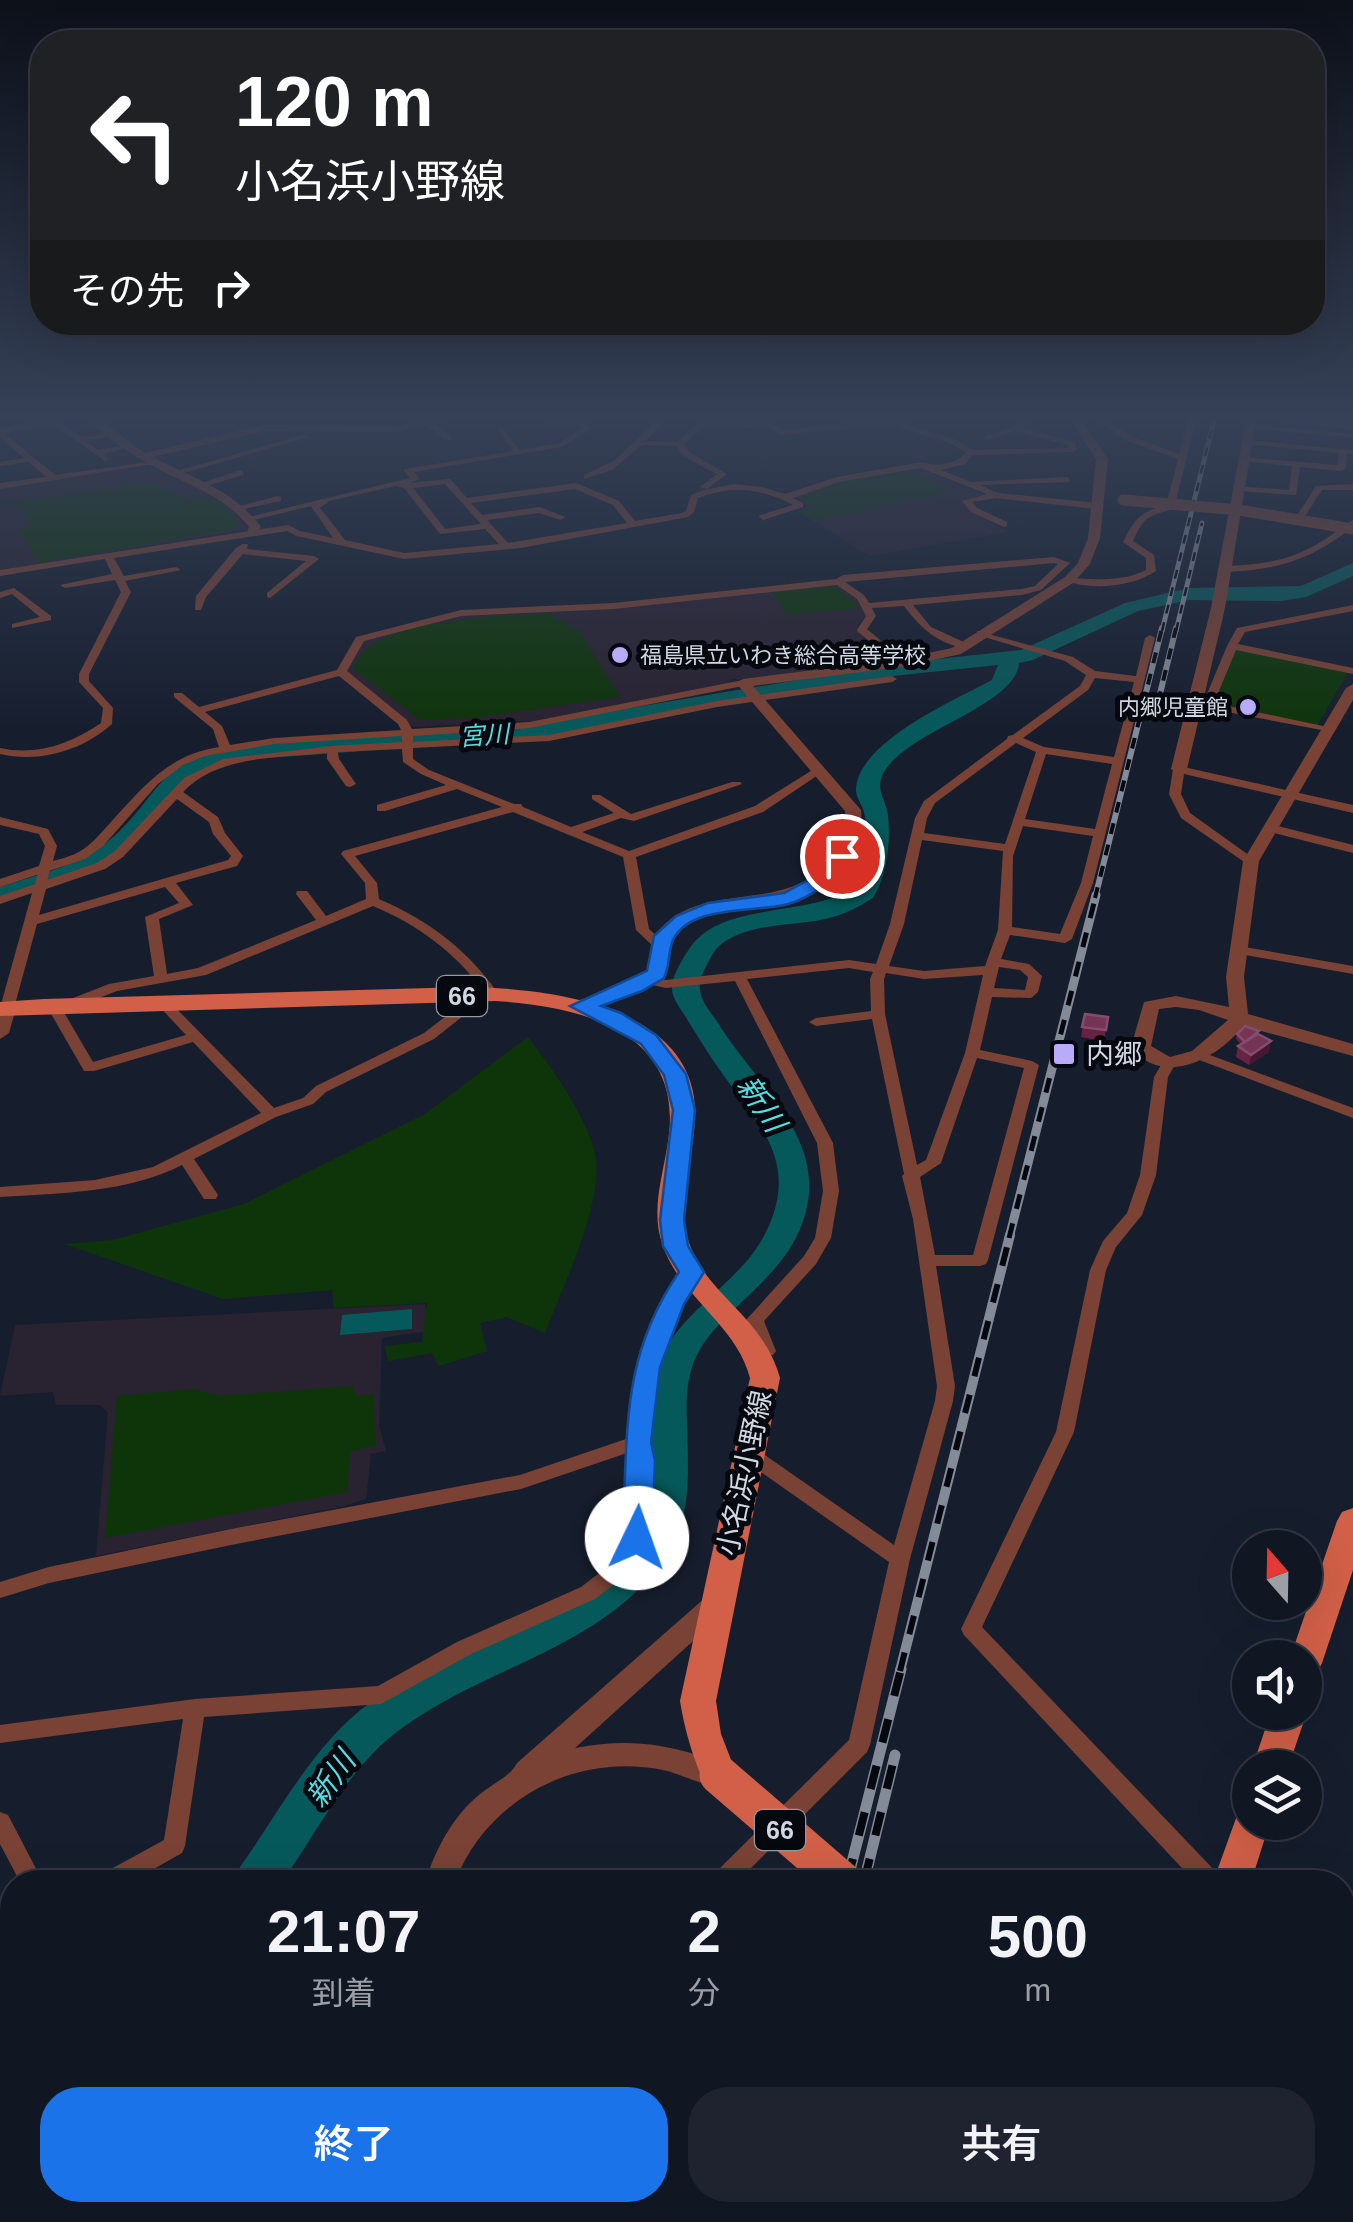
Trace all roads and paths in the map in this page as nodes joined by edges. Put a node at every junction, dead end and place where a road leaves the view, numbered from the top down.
1 (253, 524) edge
2 (313, 524) edge
3 (324, 524) edge
4 (436, 524) edge
5 (477, 524) edge
6 (485, 524) edge
7 (628, 524) edge
8 (1095, 524) edge
9 (1136, 524) edge
10 (1233, 524) edge
11 (1353, 526) edge
12 (288, 528) junction
13 (248, 533) junction
14 (342, 544) junction
15 (506, 547) junction
16 (238, 550) junction
17 (108, 556) junction
18 (176, 570) dead end
19 (1225, 571) junction
20 (0, 573) edge
21 (120, 577) junction
22 (1069, 580) junction
23 (839, 582) junction
24 (65, 585) dead end
25 (1022, 592) junction
26 (270, 594) dead end
27 (0, 595) edge
28 (1038, 598) junction
29 (906, 603) junction
30 (866, 606) junction
31 (198, 608) dead end
32 (1353, 608) edge
33 (16, 626) dead end
34 (984, 634) junction
35 (1150, 638) dead end
36 (964, 646) junction
37 (1232, 646) junction
38 (901, 663) junction
39 (1353, 671) edge
40 (341, 672) junction
41 (1092, 674) junction
42 (892, 679) dead end
43 (1140, 680) junction
44 (1353, 688) edge
45 (750, 691) junction
46 (178, 695) dead end
47 (1203, 704) junction
48 (197, 711) junction
49 (1328, 730) junction
50 (1012, 738) junction
51 (407, 740) junction
52 (225, 747) junction
53 (332, 749) junction
54 (1042, 750) junction
55 (0, 751) edge
56 (1118, 761) junction
57 (1179, 769) junction
58 (818, 771) junction
59 (350, 784) dead end
60 (736, 784) dead end
61 (458, 785) junction
62 (176, 793) junction
63 (1290, 794) junction
64 (596, 797) dead end
65 (517, 807) junction
66 (382, 808) dead end
67 (1353, 810) edge
68 (624, 814) junction
69 (0, 822) edge
70 (1019, 822) junction
71 (1270, 828) junction
72 (575, 830) junction
73 (1098, 833) junction
74 (108, 835) junction
75 (917, 836) junction
76 (1010, 848) junction
77 (1353, 848) edge
78 (629, 855) junction
79 (1251, 861) junction
80 (45, 863) junction
81 (0, 883) edge
82 (170, 884) junction
83 (302, 894) dead end
84 (0, 900) edge
85 (373, 901) junction
86 (30, 922) junction
87 (324, 922) junction
88 (1005, 930) junction
89 (661, 946) junction
90 (1239, 950) junction
91 (992, 966) junction
92 (881, 968) junction
93 (1353, 970) edge
94 (736, 976) junction
95 (648, 980) junction
96 (162, 990) junction
97 (986, 992) junction
98 (487, 996) junction
99 (63, 1004) junction
100 (581, 1006) junction
101 (4, 1008) edge
102 (878, 1014) junction
103 (1239, 1018) junction
104 (816, 1022) dead end
105 (0, 1033) edge
106 (197, 1036) junction
107 (1353, 1050) edge
108 (972, 1054) junction
109 (1199, 1055) junction
110 (1169, 1063) junction
111 (271, 1114) junction
112 (1353, 1114) edge
113 (187, 1160) junction
114 (910, 1176) junction
115 (0, 1192) edge
116 (210, 1195) dead end
117 (928, 1261) junction
118 (697, 1280) junction
119 (764, 1370) junction
120 (638, 1442) junction
121 (748, 1453) junction
122 (1353, 1521) edge
123 (900, 1558) junction
124 (1346, 1564) edge
125 (0, 1590) edge
126 (716, 1605) junction
127 (1315, 1640) edge
128 (194, 1708) junction
129 (0, 1734) edge
130 (719, 1775) junction
131 (510, 1786) junction
132 (0, 1822) edge
133 (1246, 1840) edge
134 (26, 1870) edge
135 (131, 1870) edge
136 (445, 1870) edge
137 (734, 1870) edge
138 (828, 1870) edge
139 (1199, 1870) edge
140 (1236, 1870) edge

1 - 13 street
2 - 12 street
3 - 14 street
4 - 5 street
6 - 15 street
7 - 15 street
8 - 22 street
9 - 22 street
10 - 19 street
11 - 19 street
12 - 13 street
12 - 14 street
13 - 16 street
13 - 17 street
14 - 15 street
16 - 26 street
16 - 31 street
17 - 20 street
17 - 21 street
18 - 21 street
19 - 47 street
21 - 24 street
21 - 55 street
22 - 28 street
23 - 25 street
23 - 30 street
23 - 40 street
25 - 28 street
25 - 29 street
27 - 33 street
28 - 34 street
29 - 30 street
29 - 36 street
30 - 38 street
32 - 37 street
34 - 36 street
34 - 41 street
35 - 43 street
36 - 38 street
37 - 39 street
37 - 47 street
38 - 45 street
40 - 48 street
40 - 51 street
41 - 43 street
41 - 50 street
42 - 45 street
43 - 56 street
44 - 49 street
45 - 51 street
45 - 51 street
45 - 58 street
46 - 48 street
47 - 49 street
47 - 57 street
48 - 52 street
49 - 63 street
50 - 54 street
50 - 75 street
51 - 52 street
51 - 53 street
51 - 61 street
52 - 74 street
53 - 59 street
53 - 62 street
54 - 56 street
54 - 70 street
56 - 73 street
57 - 63 street
57 - 79 street
58 - 78 street
58 - 89 street
60 - 68 street
61 - 65 street
61 - 66 street
62 - 82 street
62 - 84 street
63 - 67 street
63 - 71 street
64 - 68 street
65 - 72 street
65 - 85 street
68 - 72 street
69 - 80 street
70 - 73 street
70 - 76 street
71 - 77 street
71 - 79 street
72 - 78 street
73 - 88 street
74 - 80 street
74 - 81 street
75 - 76 street
75 - 92 street
76 - 88 street
78 - 89 street
79 - 90 street
80 - 86 street, bridge
82 - 86 street
82 - 96 street
83 - 87 street
85 - 87 street
85 - 98 street
86 - 101 street
87 - 96 street
88 - 91 street
89 - 95 street
90 - 93 street
90 - 103 street
91 - 92 street
91 - 97 street
91 - 97 street
92 - 94 street
92 - 102 street
94 - 95 street
94 - 119 street
95 - 100 street
96 - 98 main road, 小名浜小野線 / 66
96 - 99 main road, 小名浜小野線 / 66
96 - 106 street
97 - 108 street
98 - 100 main road, 小名浜小野線 / 66
98 - 111 street
99 - 101 main road, 小名浜小野線 / 66
99 - 106 street
100 - 118 main road, 小名浜小野線 / 66
101 - 105 street
102 - 104 street
102 - 114 street
103 - 107 street
103 - 109 street
103 - 110 street
106 - 111 street
108 - 114 street
108 - 117 street
109 - 110 street
109 - 112 street
110 - 139 street
111 - 113 street
113 - 115 street
113 - 116 street
114 - 117 street
117 - 123 street
118 - 119 main road, 小名浜小野線 / 66
118 - 120 street
119 - 121 main road, 小名浜小野線
120 - 125 street
120 - 128 street
121 - 123 street
121 - 126 main road, 小名浜小野線
122 - 124 main road
123 - 137 street
124 - 127 main road
126 - 130 main road, 小名浜小野線
126 - 131 street
128 - 129 street
128 - 135 street
130 - 131 street
130 - 138 main road, 66, bridge
131 - 136 street
132 - 134 street
133 - 140 main road

